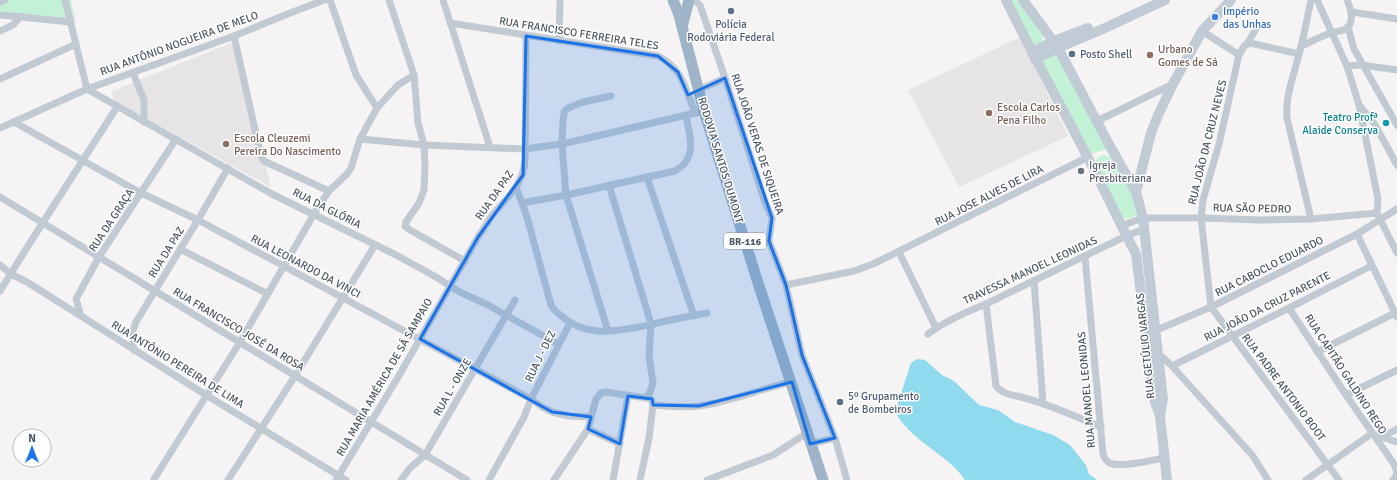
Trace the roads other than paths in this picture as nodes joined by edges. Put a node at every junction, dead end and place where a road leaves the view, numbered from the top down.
1 (5, 0) edge
2 (65, 0) edge
3 (324, 0) edge
4 (330, 0) edge
5 (389, 0) edge
6 (443, 0) edge
7 (560, 0) edge
8 (689, 0) edge
9 (694, 0) edge
10 (1006, 0) edge
11 (1023, 0) edge
12 (1165, 0) edge
13 (1231, 0) edge
14 (1311, 0) edge
15 (1317, 0) edge
16 (1347, 0) edge
17 (675, 1) edge
18 (0, 2) edge
19 (1147, 4) edge
20 (1352, 12) junction
21 (0, 15) edge
22 (21, 16) junction
23 (1397, 19) edge
24 (71, 22) junction
25 (450, 23) junction
26 (1257, 27) dead end
27 (1348, 27) junction
28 (682, 28) junction
29 (0, 31) edge
30 (1202, 31) junction
31 (1332, 32) junction
32 (234, 36) junction
33 (526, 36) junction
34 (560, 41) junction
35 (1248, 43) junction
36 (76, 44) junction
37 (1056, 44) junction
38 (1301, 46) junction
39 (1299, 54) junction
40 (1239, 55) junction
41 (1034, 56) junction
42 (1362, 65) junction
43 (1347, 66) junction
44 (1397, 70) edge
45 (133, 73) junction
46 (414, 75) junction
47 (725, 78) junction
48 (0, 79) edge
49 (1173, 84) junction
50 (86, 89) junction
51 (699, 90) junction
52 (611, 96) dead end
53 (1359, 105) junction
54 (117, 107) junction
55 (378, 108) junction
56 (699, 112) junction
57 (686, 116) junction
58 (1097, 121) junction
59 (14, 122) junction
60 (144, 122) junction
61 (1397, 125) edge
62 (0, 128) edge
63 (176, 139) junction
64 (360, 139) junction
65 (562, 144) junction
66 (424, 145) junction
67 (490, 147) junction
68 (524, 149) junction
69 (1088, 157) junction
70 (83, 160) junction
71 (1397, 165) edge
72 (228, 168) junction
73 (647, 177) junction
74 (609, 185) junction
75 (516, 187) junction
76 (330, 191) junction
77 (1136, 192) junction
78 (141, 193) junction
79 (566, 195) junction
80 (0, 197) edge
81 (522, 203) junction
82 (1397, 209) edge
83 (314, 214) junction
84 (1379, 216) junction
85 (1143, 218) junction
86 (1200, 218) junction
87 (198, 220) junction
88 (1311, 220) junction
89 (42, 222) junction
90 (1121, 226) junction
91 (1144, 229) junction
92 (1357, 234) junction
93 (1126, 236) junction
94 (375, 245) junction
95 (180, 249) junction
96 (899, 252) junction
97 (1397, 253) edge
98 (1085, 256) junction
99 (99, 257) junction
100 (464, 261) junction
101 (0, 265) edge
102 (284, 266) junction
103 (1371, 266) junction
104 (11, 274) junction
105 (1034, 281) junction
106 (450, 285) junction
107 (786, 285) junction
108 (155, 290) junction
109 (0, 291) edge
110 (268, 294) junction
111 (343, 298) junction
112 (515, 300) dead end
113 (986, 304) junction
114 (1211, 307) junction
115 (1289, 308) junction
116 (707, 313) dead end
117 (1396, 315) edge
118 (81, 316) junction
119 (506, 316) junction
120 (694, 316) junction
121 (570, 323) junction
122 (651, 324) junction
123 (936, 328) junction
124 (608, 331) junction
125 (1151, 333) junction
126 (928, 334) dead end
127 (1232, 337) junction
128 (420, 339) junction
129 (240, 342) junction
130 (558, 344) junction
131 (134, 350) junction
132 (1317, 352) junction
133 (1158, 354) junction
134 (1172, 366) junction
135 (475, 368) junction
136 (1397, 370) edge
137 (295, 376) junction
138 (792, 382) junction
139 (206, 395) junction
140 (1346, 395) junction
141 (628, 396) junction
142 (646, 398) junction
143 (531, 400) junction
144 (1043, 403) junction
145 (653, 404) junction
146 (591, 416) junction
147 (1160, 416) junction
148 (371, 422) junction
149 (1101, 427) junction
150 (261, 428) junction
151 (588, 429) junction
152 (1397, 429) edge
153 (1371, 434) junction
154 (1382, 437) junction
155 (808, 438) junction
156 (835, 438) junction
157 (1397, 442) edge
158 (620, 444) junction
159 (425, 455) junction
160 (1164, 458) junction
161 (1327, 464) junction
162 (1397, 472) edge
163 (338, 478) edge
164 (154, 479) edge
165 (228, 480) edge
166 (346, 480) edge
167 (401, 480) edge
168 (467, 480) edge
169 (489, 480) edge
170 (554, 480) edge
171 (613, 480) edge
172 (640, 480) edge
173 (708, 480) edge
174 (823, 480) edge
175 (847, 480) edge
176 (1167, 480) edge
177 (1268, 480) edge
178 (1306, 480) edge
179 (1339, 480) edge
180 (1393, 480) edge

1 - 18 street
2 - 24 street
3 - 32 street, RUA ANTÔNIO NOGUEIRA DE MELO
4 - 55 street
5 - 46 street
6 - 25 street
7 - 34 street
8 - 28 highway
9 - 47 street, RUA JOÃO VERAS DE SIQUEIRA
10 - 41 main road, RUA GETÚLIO VARGAS
11 - 37 main road, RUA GETÚLIO VARGAS
12 - 19 main road
13 - 30 main road
14 - 38 street
15 - 31 street
16 - 20 street
17 - 28 highway, RODOVIA SANTOS DUMONT / BR-116
19 - 37 main road
20 - 23 street
20 - 27 street
21 - 22 street
22 - 24 street
22 - 29 street
24 - 36 street
25 - 33 street, RUA FRANCISCO FERREIRA TELES
25 - 67 street
26 - 35 street
27 - 31 street
27 - 42 street
28 - 51 highway, RODOVIA SANTOS DUMONT / BR-116
30 - 40 street
30 - 49 main road
31 - 38 street
31 - 43 street
32 - 45 street, RUA ANTÔNIO NOGUEIRA DE MELO
32 - 76 street
33 - 34 street, RUA FRANCISCO FERREIRA TELES
33 - 68 street, RUA DA PAZ
34 - 56 street, RUA FRANCISCO FERREIRA TELES
35 - 39 street
35 - 40 street
36 - 48 street
36 - 50 street
37 - 41 main road
37 - 58 main road, RUA GETÚLIO VARGAS
38 - 39 street
39 - 88 street
40 - 86 street, RUA JOÃO DA CRUZ NEVES
41 - 69 main road, RUA GETÚLIO VARGAS
42 - 43 street
42 - 44 street
42 - 61 street
43 - 53 street
45 - 50 street, RUA ANTÔNIO NOGUEIRA DE MELO
45 - 60 street
46 - 55 street
46 - 66 street
47 - 51 street
47 - 107 street, RUA JOÃO VERAS DE SIQUEIRA
49 - 58 street
49 - 77 main road
50 - 54 street, RUA DA GLÓRIA
50 - 59 street, RUA ANTÔNIO NOGUEIRA DE MELO
51 - 56 highway, RODOVIA SANTOS DUMONT / BR-116
52 - 65 street
53 - 71 street
53 - 84 street
54 - 60 street, RUA DA GLÓRIA
54 - 70 street
55 - 64 street
56 - 57 street
56 - 138 highway, RODOVIA SANTOS DUMONT / BR-116
57 - 65 street
57 - 73 street
58 - 77 main road, RUA GETÚLIO VARGAS
59 - 62 street, RUA ANTÔNIO NOGUEIRA DE MELO
59 - 70 street, RUA LEONARDO DA VINCI
60 - 63 street, RUA DA GLÓRIA
63 - 72 street, RUA DA GLÓRIA
63 - 78 street, RUA DA GRAÇA
64 - 66 street
64 - 76 street
65 - 68 street
65 - 79 street
66 - 67 street
66 - 100 street
67 - 68 street
68 - 75 street, RUA DA PAZ
69 - 90 main road, RUA GETÚLIO VARGAS
69 - 96 street, RUA JOSE ALVES DE LIRA
70 - 78 street, RUA LEONARDO DA VINCI
70 - 89 street
72 - 83 street, RUA DA GLÓRIA
72 - 87 street, RUA DA PAZ
73 - 74 street
73 - 120 street
74 - 79 street
74 - 122 street
75 - 81 street
75 - 100 street, RUA DA PAZ
76 - 83 street
77 - 85 main road, RUA GETÚLIO VARGAS
78 - 87 street, RUA LEONARDO DA VINCI
78 - 99 street, RUA DA GRAÇA
79 - 81 street
79 - 124 street
80 - 89 street, RUA FRANCISCO JOSÉ DA ROSA
81 - 121 street
82 - 84 street, RUA CABOCLO EDUARDO
83 - 94 street, RUA DA GLÓRIA
83 - 102 street
84 - 88 street, RUA SÃO PEDRO
84 - 92 street, RUA CABOCLO EDUARDO
84 - 97 street
85 - 86 street, RUA SÃO PEDRO
85 - 90 street, RUA SÃO PEDRO
85 - 91 main road, RUA GETÚLIO VARGAS
86 - 88 street, RUA SÃO PEDRO
86 - 114 street, RUA JOÃO DA CRUZ NEVES
87 - 95 street, RUA DA PAZ
87 - 102 street, RUA LEONARDO DA VINCI
89 - 99 street, RUA FRANCISCO JOSÉ DA ROSA
89 - 104 street
90 - 93 main road, RUA GETÚLIO VARGAS
91 - 93 street, TRAVESSA MANOEL LEONIDAS
91 - 125 main road, RUA GETÚLIO VARGAS
92 - 103 street
92 - 114 street, RUA CABOCLO EDUARDO
93 - 98 street, TRAVESSA MANOEL LEONIDAS
93 - 125 main road, RUA GETÚLIO VARGAS
94 - 106 street, RUA DA GLÓRIA
94 - 111 street
95 - 108 street, RUA DA PAZ
95 - 110 street
96 - 107 street, RUA JOSE ALVES DE LIRA
96 - 123 street
98 - 105 street, TRAVESSA MANOEL LEONIDAS
98 - 149 street, RUA MANOEL LEONIDAS
99 - 108 street, RUA FRANCISCO JOSÉ DA ROSA
99 - 118 street, RUA DA GRAÇA
100 - 106 street, RUA DA PAZ
101 - 104 street, RUA ANTÔNIO PEREIRA DE LIMA
102 - 110 street
102 - 111 street, RUA LEONARDO DA VINCI
103 - 115 street, RUA JOÃO DA CRUZ PARENTE
103 - 117 street
104 - 109 street
104 - 118 street, RUA ANTÔNIO PEREIRA DE LIMA
105 - 113 street, TRAVESSA MANOEL LEONIDAS
105 - 144 street
106 - 119 street, RUA DA GLÓRIA
106 - 128 street, RUA MARIA AMÉRICA DE SÁ SAMPAIO
107 - 156 street, RUA JOÃO VERAS DE SIQUEIRA
108 - 129 street, RUA FRANCISCO JOSÉ DA ROSA
108 - 131 street, RUA DA PAZ
110 - 129 street
111 - 128 street, RUA LEONARDO DA VINCI
111 - 137 street
112 - 119 street, RUA L - ONZE
113 - 123 street, TRAVESSA MANOEL LEONIDAS
113 - 144 street
114 - 125 street, RUA CABOCLO EDUARDO
114 - 127 street, RUA PADRE ANTONIO BOOT
115 - 127 street, RUA JOÃO DA CRUZ PARENTE
115 - 132 street, RUA CAPITÃO GALDINO REGO
116 - 120 street
117 - 132 street
118 - 131 street, RUA ANTÔNIO PEREIRA DE LIMA
119 - 130 street, RUA DA GLÓRIA
119 - 135 street, RUA L - ONZE
120 - 122 street
121 - 124 street
121 - 130 street, RUA J - DEZ
122 - 124 street
122 - 142 street
123 - 126 street, TRAVESSA MANOEL LEONIDAS
125 - 133 main road, RUA GETÚLIO VARGAS
125 - 147 main road, RUA GETÚLIO VARGAS
127 - 134 street, RUA JOÃO DA CRUZ PARENTE
127 - 161 street, RUA PADRE ANTONIO BOOT
128 - 135 street, RUA LEONARDO DA VINCI
128 - 148 street, RUA MARIA AMÉRICA DE SÁ SAMPAIO
129 - 137 street, RUA FRANCISCO JOSÉ DA ROSA
129 - 139 street
130 - 143 street, RUA J - DEZ
131 - 139 street, RUA ANTÔNIO PEREIRA DE LIMA
132 - 140 street, RUA CAPITÃO GALDINO REGO
133 - 134 street
133 - 147 main road, RUA GETÚLIO VARGAS
134 - 177 street
135 - 143 street, RUA LEONARDO DA VINCI
135 - 159 street, RUA L - ONZE
136 - 140 street
137 - 148 street, RUA FRANCISCO JOSÉ DA ROSA
137 - 150 street
138 - 145 street
138 - 155 highway, RODOVIA SANTOS DUMONT / BR-116
139 - 150 street, RUA ANTÔNIO PEREIRA DE LIMA
139 - 164 street
140 - 153 street, RUA CAPITÃO GALDINO REGO
141 - 142 street
141 - 146 street
141 - 158 street
142 - 145 street
143 - 146 street, RUA LEONARDO DA VINCI
143 - 169 street, RUA J - DEZ
144 - 149 street
145 - 172 street
146 - 151 street
147 - 160 main road
148 - 159 street, RUA FRANCISCO JOSÉ DA ROSA
148 - 163 street, RUA MARIA AMÉRICA DE SÁ SAMPAIO
149 - 160 street, RUA MANOEL LEONIDAS
150 - 163 street, RUA ANTÔNIO PEREIRA DE LIMA
150 - 165 street
151 - 158 street
151 - 170 street
152 - 154 street
153 - 154 street
153 - 161 street
153 - 162 street, RUA CAPITÃO GALDINO REGO
154 - 157 street
155 - 156 street
155 - 173 street
155 - 174 highway, RODOVIA SANTOS DUMONT / BR-116
156 - 175 street, RUA JOÃO VERAS DE SIQUEIRA
158 - 171 street
159 - 167 street, RUA L - ONZE
159 - 168 street, RUA FRANCISCO JOSÉ DA ROSA
160 - 176 main road
161 - 178 street
161 - 179 street, RUA PADRE ANTONIO BOOT
162 - 180 street, RUA CAPITÃO GALDINO REGO
163 - 166 street, RUA ANTÔNIO PEREIRA DE LIMA

